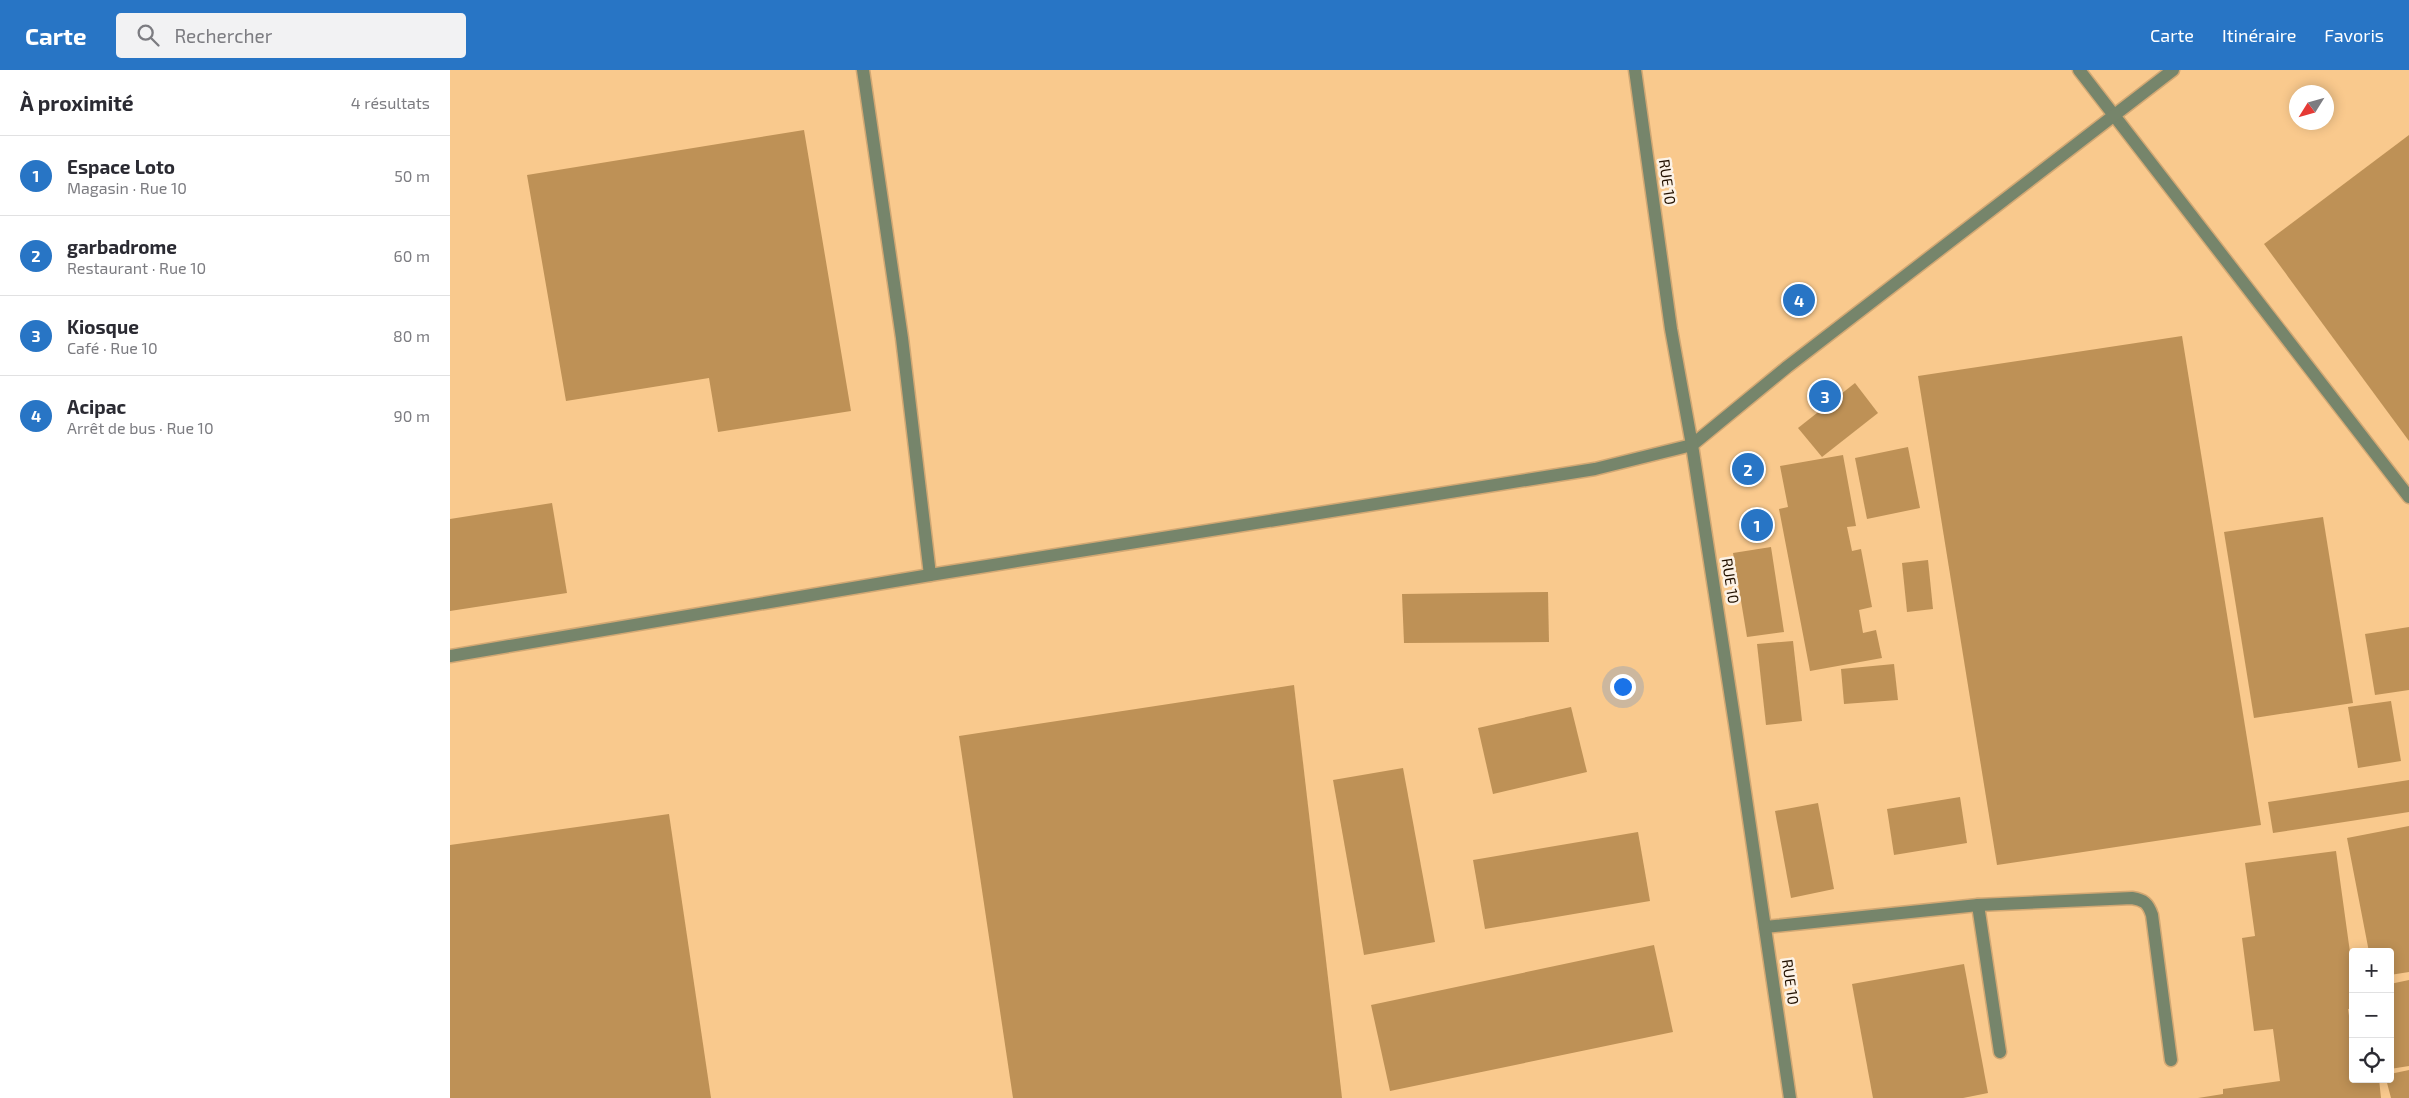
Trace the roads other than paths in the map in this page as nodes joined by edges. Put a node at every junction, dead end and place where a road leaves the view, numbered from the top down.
1 (863, 70) edge
2 (1635, 70) edge
3 (2079, 70) edge
4 (2173, 70) edge
5 (2113, 116) junction
6 (1692, 445) junction
7 (2409, 497) edge
8 (930, 575) junction
9 (450, 656) edge
10 (1978, 905) junction
11 (1765, 927) junction
12 (2000, 1052) dead end
13 (2171, 1060) dead end
14 (1790, 1098) edge

1 - 8 street
2 - 6 street, RUE 10
3 - 5 street
4 - 5 street
5 - 6 street
5 - 7 street
6 - 8 street
6 - 11 street, RUE 10
8 - 9 street
10 - 11 street
10 - 12 street
10 - 13 street
11 - 14 street, RUE 10

